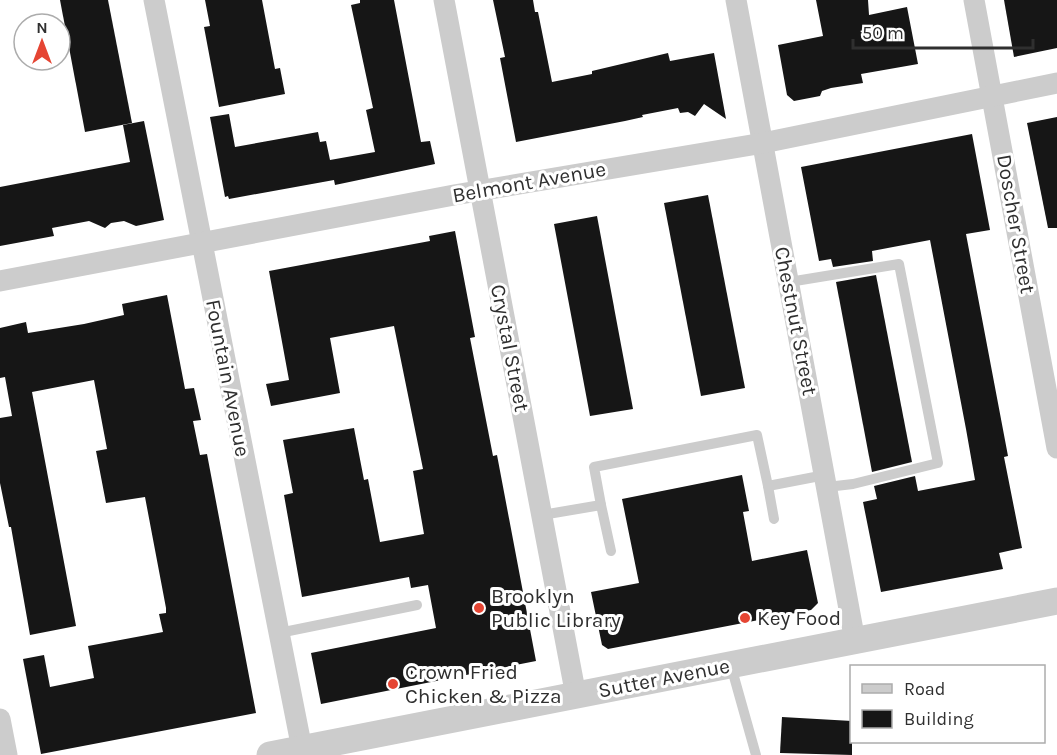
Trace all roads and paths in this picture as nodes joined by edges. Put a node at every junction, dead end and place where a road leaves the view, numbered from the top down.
1 (154, 0) edge
2 (444, 0) edge
3 (736, 0) edge
4 (974, 0) edge
5 (1057, 83) edge
6 (993, 96) junction
7 (763, 142) junction
8 (480, 190) junction
9 (200, 244) junction
10 (0, 281) edge
11 (789, 282) junction
12 (1057, 448) edge
13 (826, 481) junction
14 (768, 486) junction
15 (601, 505) junction
16 (542, 515) junction
17 (774, 519) dead end
18 (611, 551) dead end
19 (1057, 602) edge
20 (417, 605) dead end
21 (279, 633) junction
22 (855, 641) junction
23 (731, 665) junction
24 (576, 696) junction
25 (0, 719) edge
26 (303, 752) edge
27 (7, 755) edge
28 (270, 755) edge
29 (756, 755) edge

1 - 9 street, Fountain Avenue
2 - 8 street, Crystal Street
3 - 7 street, Chestnut Street
4 - 6 street, Doscher Street
5 - 6 street, Belmont Avenue
6 - 7 street, Belmont Avenue
6 - 12 street, Doscher Street
7 - 8 street, Belmont Avenue
7 - 11 street, Chestnut Street
8 - 9 street, Belmont Avenue
8 - 16 street, Crystal Street
9 - 10 street, Belmont Avenue
9 - 21 street, Fountain Avenue
11 - 13 street, Chestnut Street
11 - 13 lane
13 - 14 lane
13 - 22 street, Chestnut Street
14 - 15 lane
14 - 17 lane
15 - 16 lane
15 - 18 lane
16 - 24 street, Crystal Street
19 - 22 street, Sutter Avenue
20 - 21 lane
21 - 26 street, Fountain Avenue
22 - 23 street, Sutter Avenue
23 - 24 street, Sutter Avenue
23 - 29 lane
24 - 26 street, Sutter Avenue
25 - 27 street
26 - 28 street, Sutter Avenue

